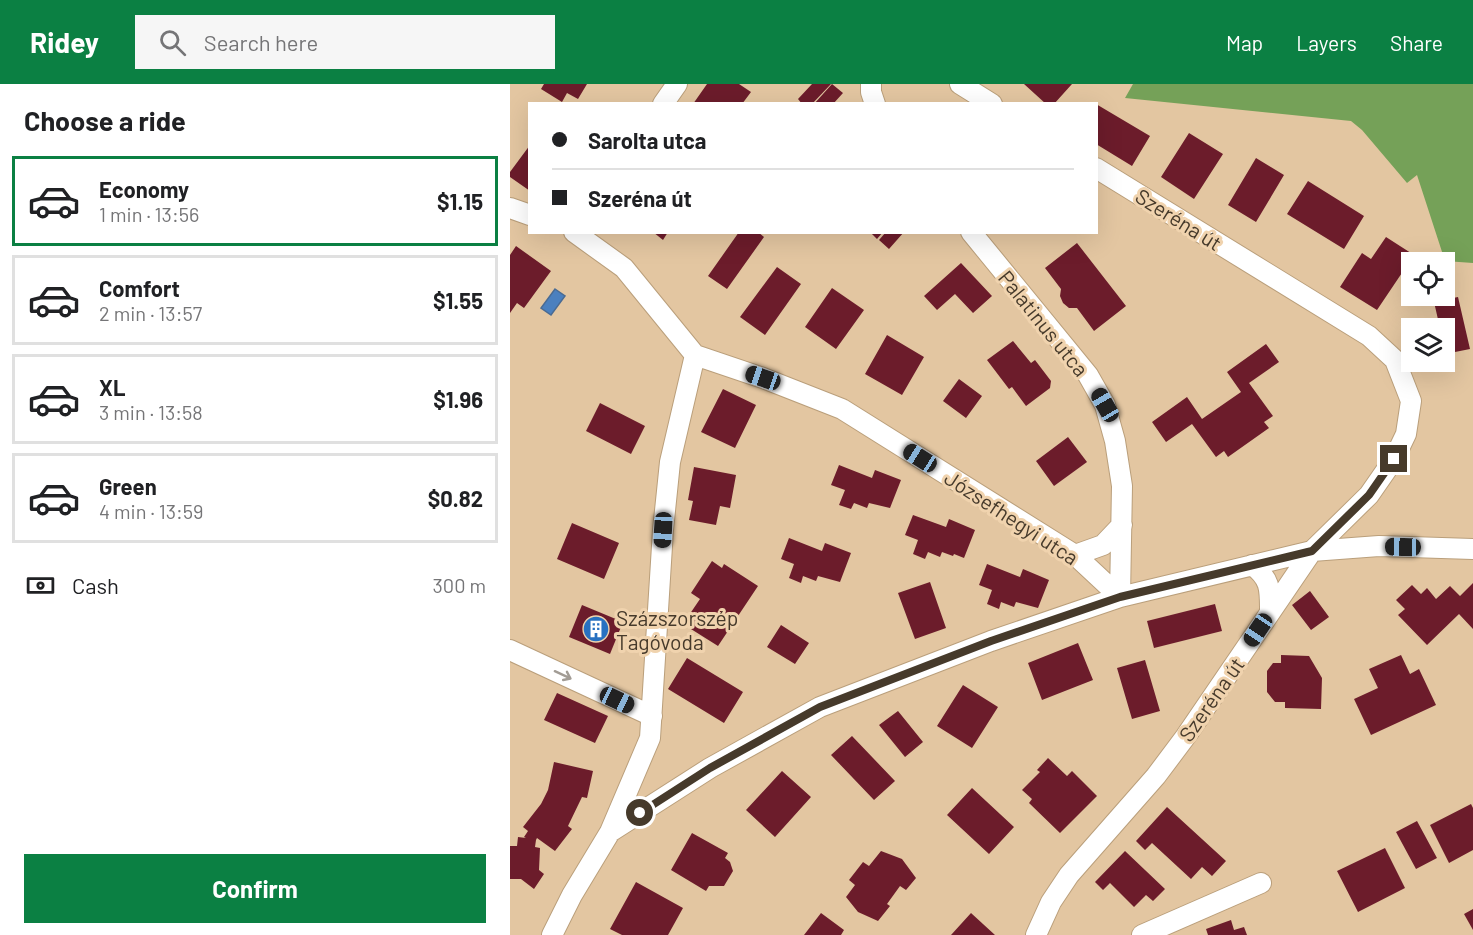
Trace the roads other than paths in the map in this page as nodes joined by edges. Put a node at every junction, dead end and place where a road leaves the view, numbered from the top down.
1 (677, 84) edge
2 (960, 84) edge
3 (664, 102) edge
4 (989, 102) edge
5 (1098, 169) edge
6 (510, 208) edge
7 (528, 214) edge
8 (577, 234) edge
9 (972, 234) edge
10 (695, 355) junction
11 (1122, 525) junction
12 (1473, 549) edge
13 (1312, 551) junction
14 (1075, 555) junction
15 (1252, 565) junction
16 (1120, 597) junction
17 (1270, 612) junction
18 (510, 651) edge
19 (652, 716) junction
20 (610, 832) junction
21 (1261, 883) dead end
22 (552, 935) edge
23 (1036, 935) edge
24 (1142, 935) edge

1 - 3 street
2 - 4 street
5 - 13 street, Szeréna út
6 - 7 street
8 - 10 street
9 - 11 street, Palatinus utca
10 - 14 street, Józsefhegyi utca
10 - 19 street
11 - 14 street
11 - 16 street, Palatinus utca
12 - 13 street
13 - 15 street
13 - 17 street, Szeréna út
14 - 16 street, Józsefhegyi utca
15 - 16 street
15 - 17 street
16 - 20 street
17 - 23 street, Szeréna út
18 -> 19 street
19 - 20 street
20 - 22 street
21 - 24 street

